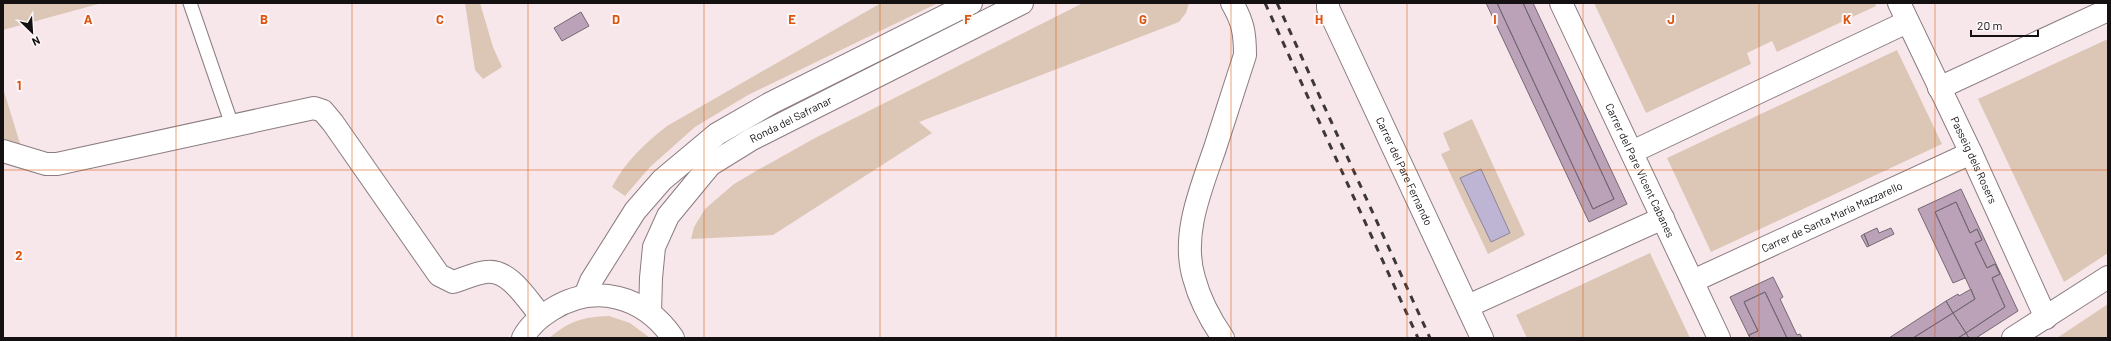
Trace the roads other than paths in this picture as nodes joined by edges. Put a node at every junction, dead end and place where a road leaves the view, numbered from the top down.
1 (190, 3) edge
2 (971, 3) edge
3 (1022, 3) edge
4 (1232, 3) edge
5 (1328, 3) edge
6 (1561, 3) edge
7 (2108, 10) edge
8 (1903, 12) edge
9 (1940, 88) junction
10 (232, 125) junction
11 (3, 151) edge
12 (1632, 152) junction
13 (1971, 153) junction
14 (1663, 218) junction
15 (2108, 277) edge
16 (1693, 281) junction
17 (585, 296) junction
18 (1468, 306) junction
19 (650, 313) junction
20 (541, 316) junction
21 (2046, 318) junction
22 (523, 338) edge
23 (673, 338) edge
24 (1223, 338) edge
25 (1482, 338) edge
26 (1719, 338) edge
27 (2014, 338) edge

1 - 10 lane
2 - 17 street, Ronda del Safranar
3 - 19 street, Ronda del Safranar
4 - 24 street
5 - 18 street, Carrer del Pare Fernando
6 - 12 street, Carrer del Pare Vicent Cabanes
7 - 9 street
8 - 9 street, Passeig dels Rosers
8 - 12 street
9 - 13 street, Passeig dels Rosers
10 - 11 street
10 - 20 street
12 - 14 street, Carrer del Pare Vicent Cabanes
13 - 16 street, Carrer de Santa María Mazzarello
13 - 21 street, Passeig dels Rosers
14 - 16 street, Carrer del Pare Vicent Cabanes
14 - 18 street
15 - 21 street
16 - 26 street, Carrer del Pare Vicent Cabanes
17 - 19 street
17 - 20 street
18 - 25 street, Carrer del Pare Fernando
19 - 23 street
20 - 22 street
21 - 27 street

